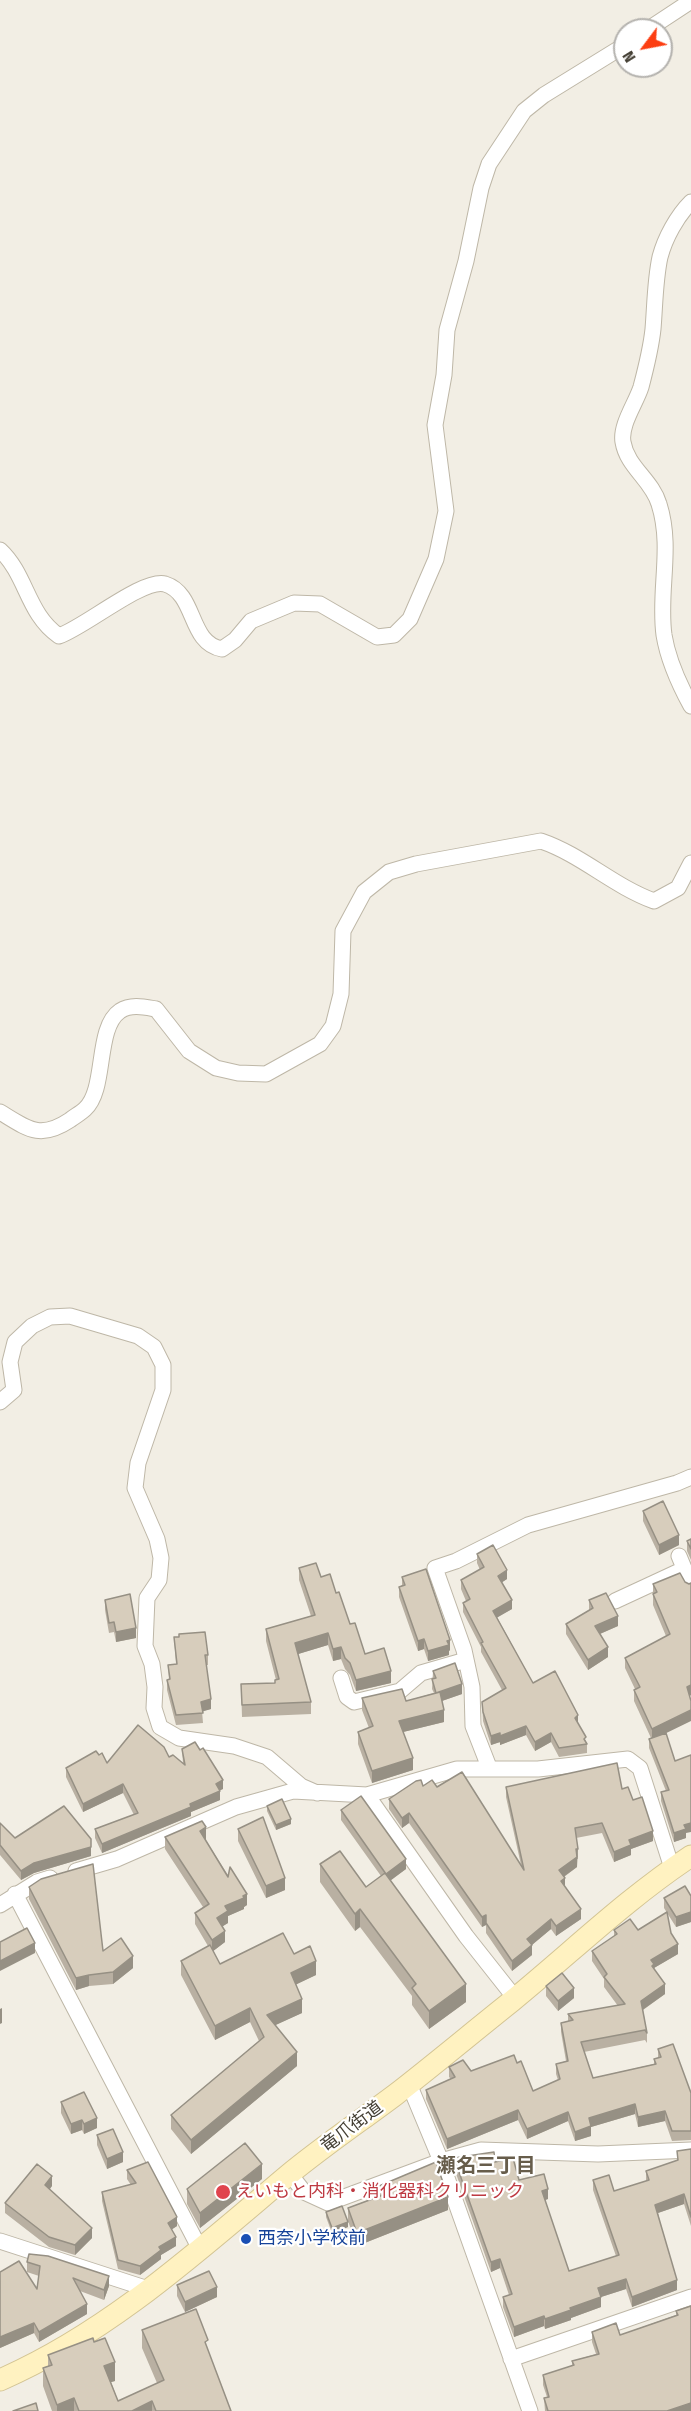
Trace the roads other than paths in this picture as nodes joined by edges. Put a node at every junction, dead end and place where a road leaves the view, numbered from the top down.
1 (691, 2) edge
2 (666, 18) edge
3 (613, 52) edge
4 (691, 202) edge
5 (0, 550) edge
6 (691, 706) edge
7 (691, 862) edge
8 (0, 1112) edge
9 (0, 1402) edge
10 (691, 1477) edge
11 (691, 1585) edge
12 (615, 1601) dead end
13 (466, 1660) junction
14 (341, 1678) dead end
15 (489, 1767) junction
16 (317, 1793) junction
17 (367, 1794) junction
18 (691, 1856) edge
19 (672, 1868) junction
20 (15, 1894) junction
21 (0, 1905) edge
22 (515, 1998) junction
23 (409, 2084) junction
24 (691, 2150) edge
25 (441, 2161) junction
26 (290, 2174) junction
27 (0, 2241) edge
28 (200, 2249) junction
29 (148, 2289) junction
30 (691, 2297) edge
31 (511, 2359) junction
32 (0, 2380) edge
33 (530, 2411) edge

1 - 2 street
3 - 5 street
4 - 6 street
7 - 8 street
9 - 16 street
10 - 13 street
11 - 12 street
13 - 14 street
13 - 15 street
15 - 17 street
15 - 19 street
16 - 17 street
16 - 20 street
17 - 22 street
18 - 19 main road, 竜爪街道
19 - 22 main road, 竜爪街道
20 - 21 street
20 - 28 street
22 - 23 main road, 竜爪街道
23 - 25 street
23 - 26 main road, 竜爪街道
24 - 25 street
25 - 26 street
25 - 31 street
26 - 28 main road, 竜爪街道
27 - 29 street
28 - 29 main road, 竜爪街道
29 - 32 main road, 竜爪街道
30 - 31 street
31 - 33 street

